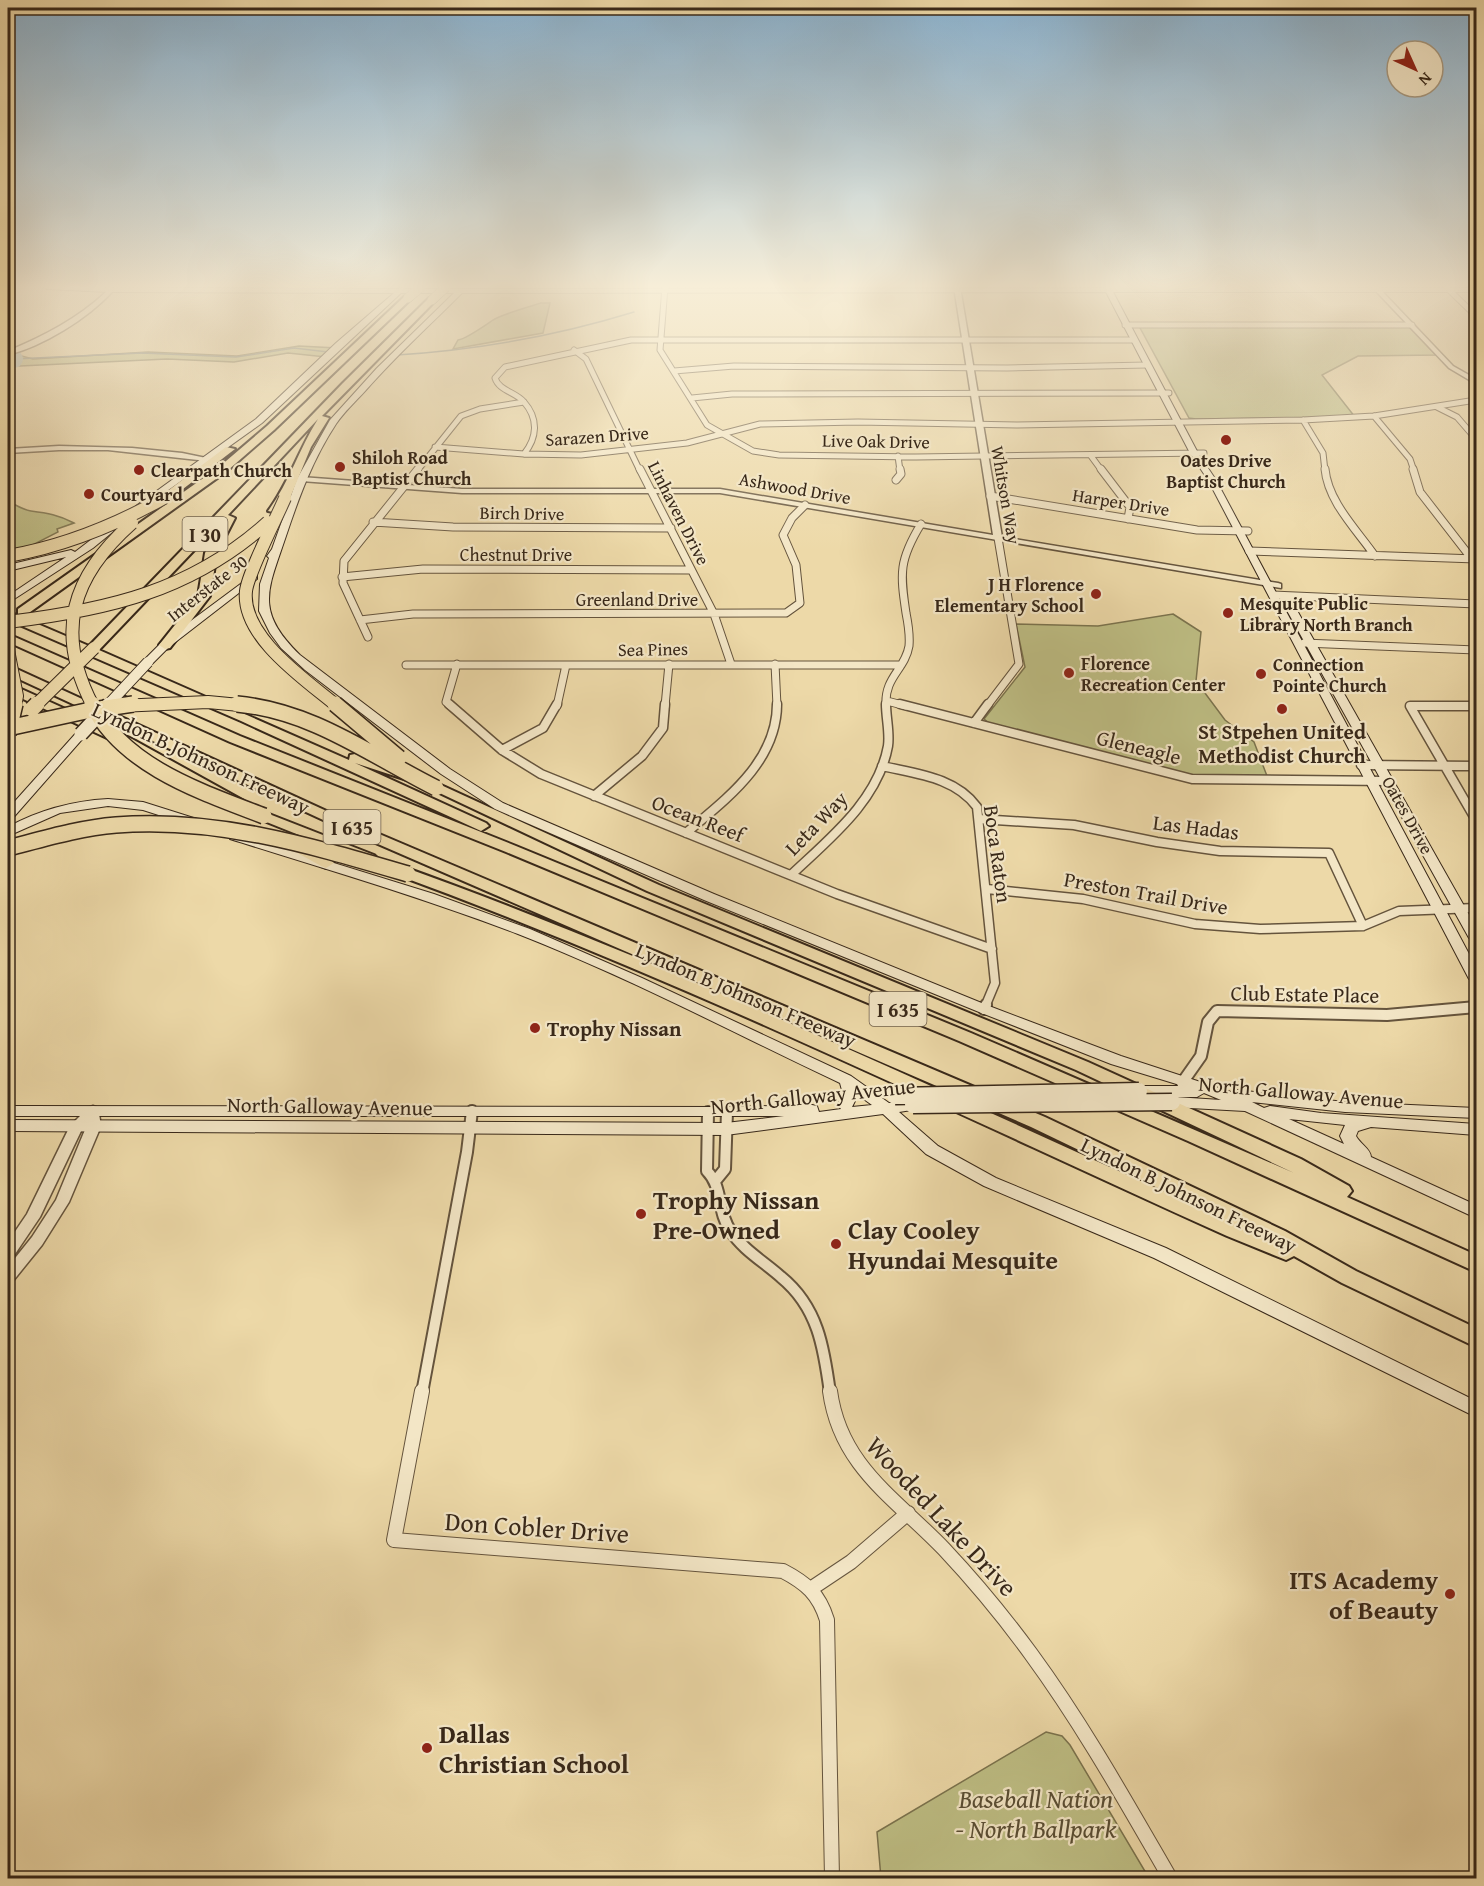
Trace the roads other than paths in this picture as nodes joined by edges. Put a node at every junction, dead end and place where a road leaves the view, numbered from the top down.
1 (309, 375) edge
2 (317, 375) edge
3 (328, 375) edge
4 (356, 375) edge
5 (363, 375) edge
6 (378, 375) edge
7 (497, 375) edge
8 (594, 375) edge
9 (677, 375) edge
10 (971, 375) edge
11 (1156, 375) edge
12 (1166, 393) junction
13 (975, 394) junction
14 (692, 398) junction
15 (1476, 400) edge
16 (524, 402) junction
17 (1437, 407) junction
18 (1374, 416) junction
19 (1303, 420) junction
20 (1182, 421) junction
21 (978, 425) junction
22 (722, 434) junction
23 (1476, 439) edge
24 (435, 447) junction
25 (629, 450) junction
26 (8, 451) edge
27 (1199, 453) junction
28 (524, 454) junction
29 (898, 456) junction
30 (1091, 456) junction
31 (984, 457) junction
32 (208, 460) junction
33 (300, 479) junction
34 (896, 480) dead end
35 (403, 487) junction
36 (651, 490) junction
37 (245, 493) junction
38 (990, 496) junction
39 (164, 498) junction
40 (285, 498) junction
41 (805, 505) junction
42 (1128, 519) junction
43 (374, 522) junction
44 (921, 525) junction
45 (671, 528) junction
46 (1243, 531) junction
47 (998, 537) junction
48 (100, 539) junction
49 (276, 549) junction
50 (1254, 552) junction
51 (8, 556) edge
52 (1375, 556) junction
53 (1474, 559) edge
54 (8, 568) edge
55 (691, 570) junction
56 (342, 577) junction
57 (1276, 590) junction
58 (8, 600) edge
59 (1476, 604) edge
60 (714, 614) junction
61 (8, 616) edge
62 (360, 620) junction
63 (8, 623) edge
64 (8, 638) edge
65 (368, 638) dead end
66 (1305, 643) junction
67 (165, 645) junction
68 (8, 650) edge
69 (1476, 650) edge
70 (457, 664) junction
71 (669, 664) junction
72 (731, 664) junction
73 (775, 664) junction
74 (405, 665) dead end
75 (566, 665) junction
76 (900, 665) junction
77 (8, 669) edge
78 (8, 687) edge
79 (887, 701) junction
80 (1476, 706) edge
81 (974, 723) junction
82 (263, 726) junction
83 (8, 728) edge
84 (8, 734) edge
85 (127, 742) junction
86 (502, 750) junction
87 (1361, 765) junction
88 (1378, 765) junction
89 (882, 766) junction
90 (1444, 766) junction
91 (1476, 766) edge
92 (1369, 781) junction
93 (1388, 781) junction
94 (442, 791) junction
95 (28, 793) junction
96 (594, 796) junction
97 (499, 806) junction
98 (8, 808) edge
99 (8, 816) edge
100 (980, 819) junction
101 (1476, 820) edge
102 (339, 822) junction
103 (8, 832) edge
104 (686, 833) junction
105 (8, 848) edge
106 (544, 862) junction
107 (326, 863) junction
108 (408, 874) junction
109 (791, 874) junction
110 (987, 889) junction
111 (1460, 907) junction
112 (1439, 908) junction
113 (1476, 908) edge
114 (1363, 926) junction
115 (1476, 938) edge
116 (992, 949) junction
117 (1476, 979) edge
118 (1476, 1007) edge
119 (984, 1009) junction
120 (1153, 1073) junction
121 (846, 1080) junction
122 (1182, 1083) junction
123 (1217, 1092) junction
124 (1151, 1093) junction
125 (885, 1100) junction
126 (1124, 1102) junction
127 (846, 1105) junction
128 (1256, 1109) junction
129 (8, 1111) edge
130 (472, 1111) junction
131 (727, 1112) junction
132 (1476, 1113) edge
133 (94, 1118) junction
134 (708, 1120) junction
135 (1384, 1121) junction
136 (8, 1126) edge
137 (77, 1126) junction
138 (470, 1128) junction
139 (726, 1129) junction
140 (1476, 1129) edge
141 (1394, 1174) junction
142 (716, 1180) junction
143 (1476, 1212) edge
144 (1426, 1240) junction
145 (10, 1264) edge
146 (1476, 1264) edge
147 (1349, 1277) junction
148 (1476, 1338) edge
149 (1476, 1409) edge
150 (908, 1513) junction
151 (812, 1588) junction
152 (832, 1878) edge
153 (1170, 1878) edge

1 - 32 main road
2 - 32 highway
3 - 63 highway, I 30, bridge
4 - 37 highway, I 30
5 - 40 highway
6 - 33 main road, Interstate 30
7 - 16 street
8 - 25 street, Linhaven Drive
9 - 14 street, Live Oak Drive
10 - 13 street, Whitson Way
11 - 12 main road, Oates Drive
12 - 13 street
12 - 20 main road, Oates Drive
13 - 14 street
13 - 21 street, Whitson Way
14 - 22 street, Live Oak Drive
15 - 17 street, Sarazen Drive
16 - 24 street
16 - 28 street
17 - 18 street, Sarazen Drive
17 - 23 street
18 - 19 street, Sarazen Drive
18 - 53 street
19 - 20 street, Sarazen Drive
19 - 52 street
20 - 21 street, Sarazen Drive
20 - 27 main road, Oates Drive
21 - 22 street, Sarazen Drive
21 - 31 street, Whitson Way
22 - 25 street, Sarazen Drive
22 - 29 street, Live Oak Drive
24 - 28 street, Sarazen Drive
24 - 35 street
25 - 28 street, Sarazen Drive
25 - 36 street, Linhaven Drive
26 - 32 street
27 - 30 street, Live Oak Drive
27 - 46 main road, Oates Drive
29 - 31 street, Live Oak Drive
29 - 34 street
30 - 31 street, Live Oak Drive
30 - 42 street
31 - 38 street, Whitson Way
32 - 39 highway
32 - 48 main road
33 - 35 street, Ashwood Drive
33 - 49 main road, Interstate 30
35 - 36 street, Ashwood Drive
35 - 43 street
36 - 41 street, Ashwood Drive
36 - 45 street, Linhaven Drive
37 - 67 highway
37 - 84 highway, I 30, bridge
38 - 42 street, Harper Drive
38 - 47 street, Whitson Way
39 - 51 highway, bridge
39 - 108 highway, bridge
40 - 63 highway, bridge
40 - 94 highway, bridge
41 - 44 street, Ashwood Drive
41 - 60 street, Greenland Drive
42 - 46 street, Harper Drive
43 - 45 street, Birch Drive
43 - 56 street
44 - 47 street, Ashwood Drive
44 - 76 street, Leta Way
45 - 55 street, Linhaven Drive
46 - 50 main road, Oates Drive
47 - 57 street, Ashwood Drive
47 - 81 street, Whitson Way
48 - 54 main road
48 - 58 main road
49 - 67 main road, Interstate 30
49 - 97 main road
50 - 52 street
50 - 57 main road, Oates Drive
52 - 53 street
55 - 56 street, Chestnut Drive
55 - 60 street, Linhaven Drive
56 - 62 street
57 - 59 street
57 - 66 main road, Oates Drive
60 - 62 street, Greenland Drive
60 - 72 street, Linhaven Drive
61 - 82 highway
62 - 65 street
64 - 106 highway, Lyndon B Johnson Freeway / I 635
66 - 69 street
66 - 87 main road, Oates Drive
66 - 88 main road, Oates Drive
67 - 95 main road, Interstate 30, bridge
68 - 84 highway, bridge
70 - 74 street, Sea Pines
70 - 75 street, Sea Pines
70 - 86 street, Ocean Reef
71 - 72 street, Sea Pines
71 - 75 street, Sea Pines
71 - 96 street
72 - 73 street, Sea Pines
73 - 76 street, Sea Pines
73 - 104 street
75 - 86 street
76 - 79 street, Leta Way
77 - 102 highway, Lyndon B Johnson Freeway / I 635
78 - 85 highway
79 - 81 street, Gleneagle
79 - 89 street, Leta Way
80 - 90 street
81 - 92 street, Gleneagle
82 - 97 highway
82 - 106 highway
83 - 94 highway, bridge
85 - 102 highway
85 - 107 highway
86 - 96 street, Ocean Reef
87 - 88 street
87 - 92 main road, Oates Drive
88 - 90 street
88 - 93 main road, Oates Drive
89 - 100 street, Boca Raton
89 - 109 street, Leta Way
90 - 91 street
90 - 101 street
92 - 93 street, Gleneagle
92 - 112 main road, Oates Drive
93 - 111 main road, Oates Drive
94 - 144 highway
95 - 98 main road
95 - 99 main road, Interstate 30
96 - 104 street, Ocean Reef
97 - 119 main road
100 - 110 street, Boca Raton
100 - 114 street, Las Hadas
102 - 147 highway, Lyndon B Johnson Freeway / I 635
103 - 107 main road, Lyndon B Johnson Freeway
104 - 109 street, Ocean Reef
105 - 108 highway, bridge
106 - 144 highway, Lyndon B Johnson Freeway / I 635
107 - 121 main road, Lyndon B Johnson Freeway
108 - 147 highway
109 - 116 street, Ocean Reef
110 - 114 street, Preston Trail Drive
110 - 116 street, Boca Raton
111 - 112 street, Preston Trail Drive
111 - 113 street, Preston Trail Drive
111 - 115 main road, Oates Drive
112 - 114 street, Preston Trail Drive
112 - 117 main road, Oates Drive
116 - 119 street, Boca Raton
118 - 122 street, Club Estate Place
119 - 120 main road
120 - 122 main road
120 - 124 main road
121 - 125 main road, Lyndon B Johnson Freeway
121 - 127 main road
122 - 123 main road
123 - 124 main road, North Galloway Avenue
123 - 128 main road
123 - 132 main road, North Galloway Avenue
124 - 125 main road, North Galloway Avenue, bridge
124 - 126 main road, bridge
125 - 126 main road, North Galloway Avenue, bridge
125 - 127 main road, North Galloway Avenue
125 - 139 main road, North Galloway Avenue
125 - 149 main road, Lyndon B Johnson Freeway
126 - 128 main road, North Galloway Avenue, bridge
127 - 131 main road, North Galloway Avenue
128 - 135 main road, North Galloway Avenue
128 - 141 main road
129 - 133 main road, North Galloway Avenue
130 - 133 main road, North Galloway Avenue
130 - 134 main road, North Galloway Avenue
130 - 138 street, Don Cobler Drive
131 - 134 main road, North Galloway Avenue
131 - 139 street, Wooded Lake Drive
133 - 137 main road, North Galloway Avenue
133 - 138 main road, North Galloway Avenue
133 - 145 street
134 - 138 main road, North Galloway Avenue
134 - 139 main road, North Galloway Avenue
134 - 142 street, Wooded Lake Drive
135 - 140 main road, North Galloway Avenue
135 - 141 main road
136 - 137 main road, North Galloway Avenue
137 - 145 street
138 - 151 street, Don Cobler Drive
139 - 142 street, Wooded Lake Drive
141 - 143 main road
142 - 150 street, Wooded Lake Drive
144 - 146 highway, Lyndon B Johnson Freeway / I 635
147 - 148 highway, Lyndon B Johnson Freeway / I 635
150 - 151 street
150 - 153 street, Wooded Lake Drive
151 - 152 street

